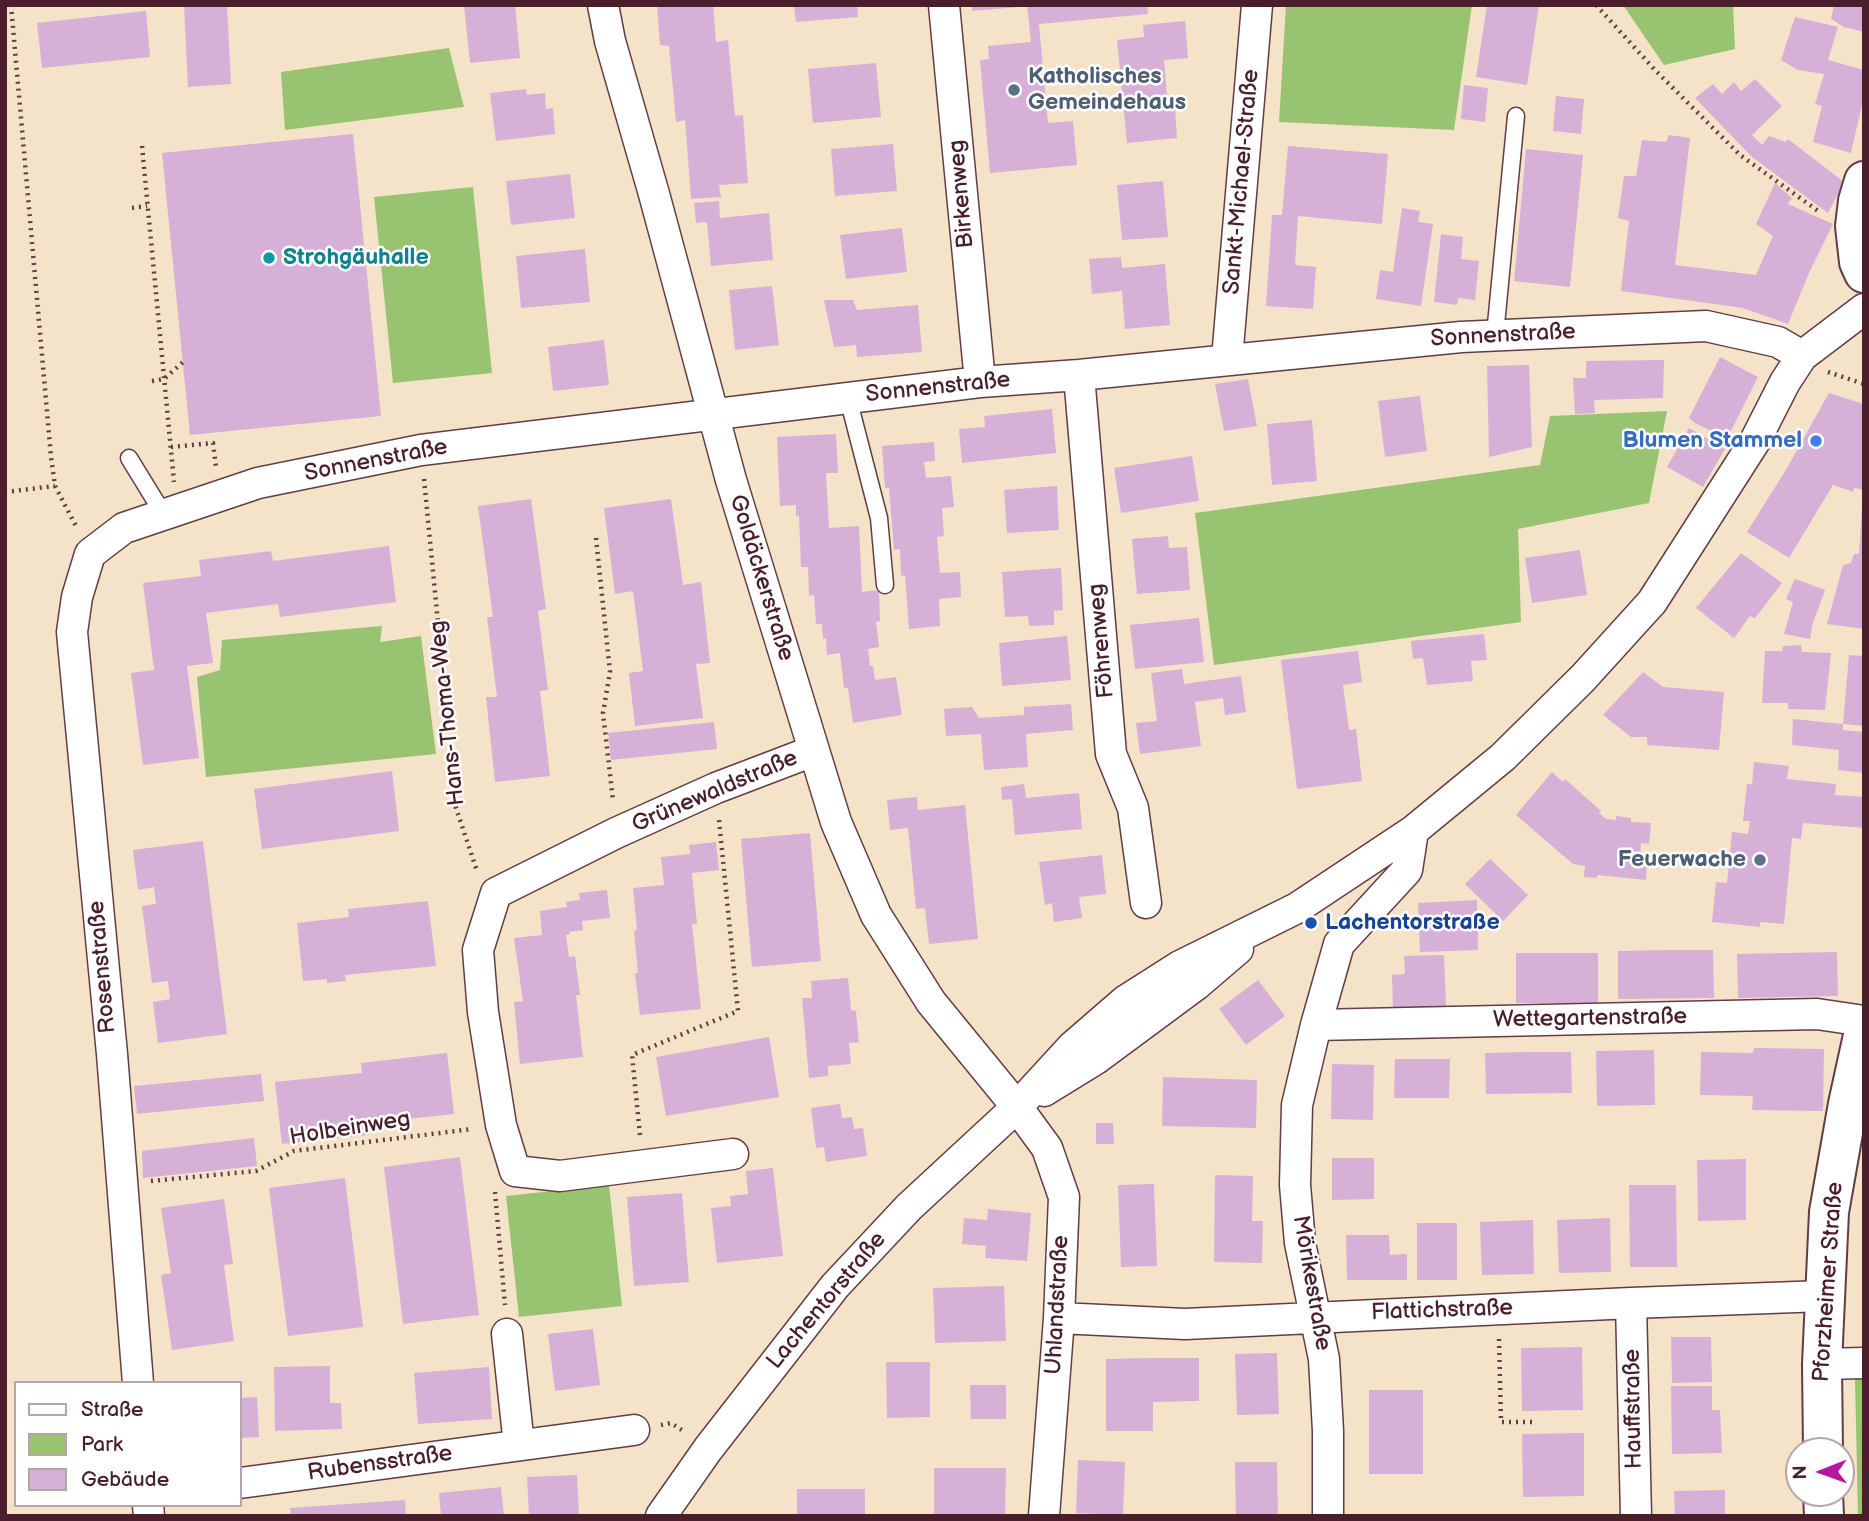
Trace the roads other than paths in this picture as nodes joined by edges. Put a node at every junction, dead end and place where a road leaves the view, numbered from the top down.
1 (603, 5) edge
2 (944, 5) edge
3 (1257, 5) edge
4 (1516, 116) dead end
5 (1864, 181) edge
6 (1864, 273) edge
7 (1864, 309) edge
8 (1495, 335) junction
9 (1802, 356) junction
10 (1227, 359) junction
11 (1079, 375) junction
12 (980, 382) junction
13 (848, 398) junction
14 (713, 414) junction
15 (130, 458) dead end
16 (170, 513) junction
17 (90, 554) joint
18 (885, 585) dead end
19 (813, 751) junction
20 (1413, 831) junction
21 (1146, 903) dead end
22 (1864, 1021) edge
23 (1316, 1026) junction
24 (1864, 1031) edge
25 (1017, 1107) junction
26 (733, 1154) dead end
27 (1824, 1296) junction
28 (1631, 1303) junction
29 (1315, 1317) junction
30 (1059, 1318) junction
31 (507, 1334) road end
32 (1864, 1363) edge
33 (1822, 1364) junction
34 (138, 1381) edge
35 (635, 1430) dead end
36 (1823, 1437) edge
37 (519, 1445) junction
38 (242, 1483) edge
39 (661, 1516) edge
40 (1044, 1516) edge
41 (1328, 1516) edge
42 (1636, 1516) edge

1 - 14 street, Goldäckerstraße
2 - 12 street, Birkenweg
3 - 10 street, Sankt-Michael-Straße
4 - 8 lane
5 - 6 street
7 - 9 street, Lachentorstraße
8 - 9 street, Sonnenstraße
8 - 10 street, Sonnenstraße
9 - 20 street, Lachentorstraße
10 - 11 street, Sonnenstraße
11 - 12 street, Sonnenstraße
11 - 21 street, Föhrenweg
12 - 13 street, Sonnenstraße
13 - 14 street, Sonnenstraße
13 - 18 lane
14 - 16 street, Sonnenstraße
14 - 19 street, Goldäckerstraße
15 - 16 lane
16 - 17 street, Sonnenstraße
17 - 34 street, Rosenstraße
19 - 25 street, Goldäckerstraße
19 - 26 street, Grünewaldstraße
20 - 23 street, Mörikestraße
20 - 25 street, Lachentorstraße
22 - 23 street, Wettegartenstraße
23 - 29 street, Mörikestraße
24 - 27 street, Pforzheimer Straße
25 - 30 street, Uhlandstraße
25 - 39 street, Lachentorstraße
27 - 28 street, Flattichstraße
27 - 33 street, Pforzheimer Straße
28 - 29 street, Flattichstraße
28 - 42 street, Hauffstraße
29 - 30 street, Flattichstraße
29 - 41 street, Mörikestraße
30 - 40 street, Uhlandstraße
31 - 37 street
32 - 33 street
33 - 36 street, Pforzheimer Straße
35 - 37 street, Rubensstraße
37 - 38 street, Rubensstraße

